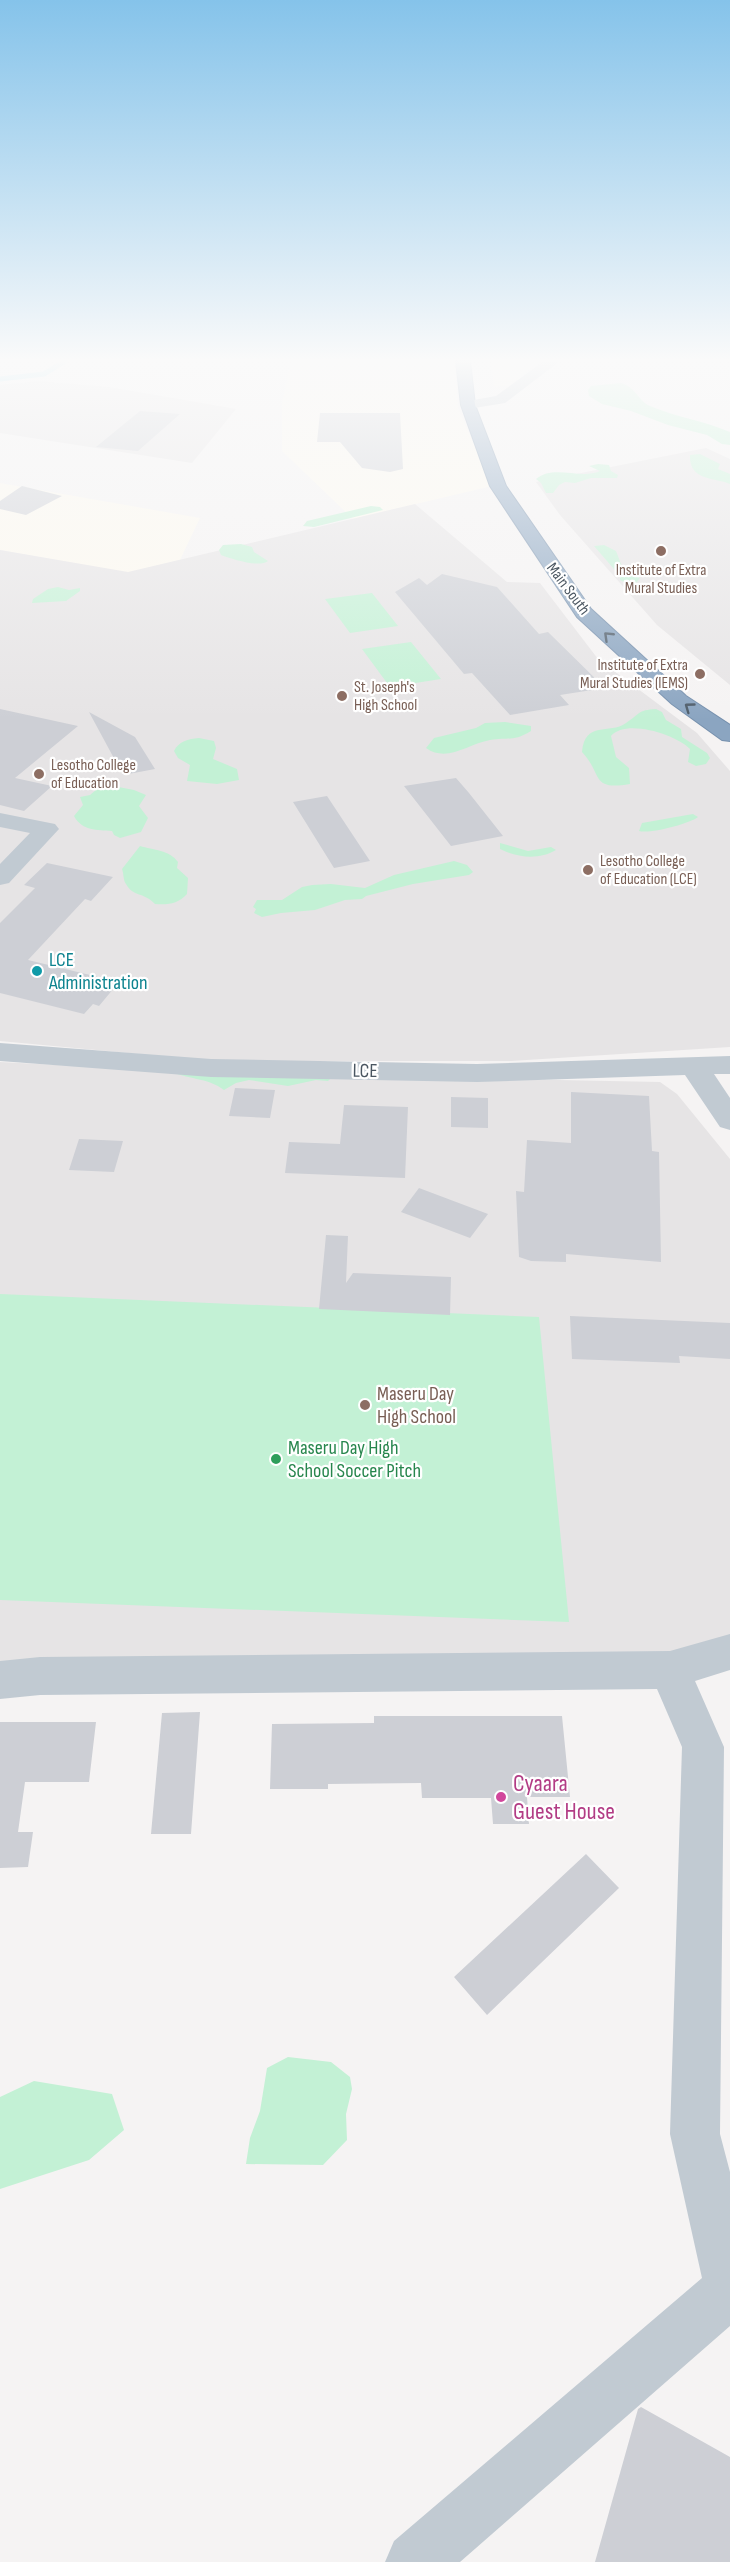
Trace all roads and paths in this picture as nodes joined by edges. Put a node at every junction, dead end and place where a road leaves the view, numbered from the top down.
1 (496, 481) edge
2 (514, 481) edge
3 (573, 566) dead end
4 (730, 735) edge
5 (0, 820) edge
6 (0, 878) edge
7 (0, 1052) edge
8 (730, 1065) edge
9 (694, 1067) junction
10 (730, 1120) edge
11 (730, 1652) edge
12 (670, 1670) junction
13 (0, 1680) edge
14 (730, 2280) edge
15 (730, 2290) edge
16 (415, 2562) edge

4 -> 1 highway, Main South
2 - 3 highway, Main South
5 - 6 street
7 - 9 street, LCE
8 - 9 street, LCE
9 - 10 street
11 - 12 street
12 - 13 street
12 - 14 street
15 - 16 street

